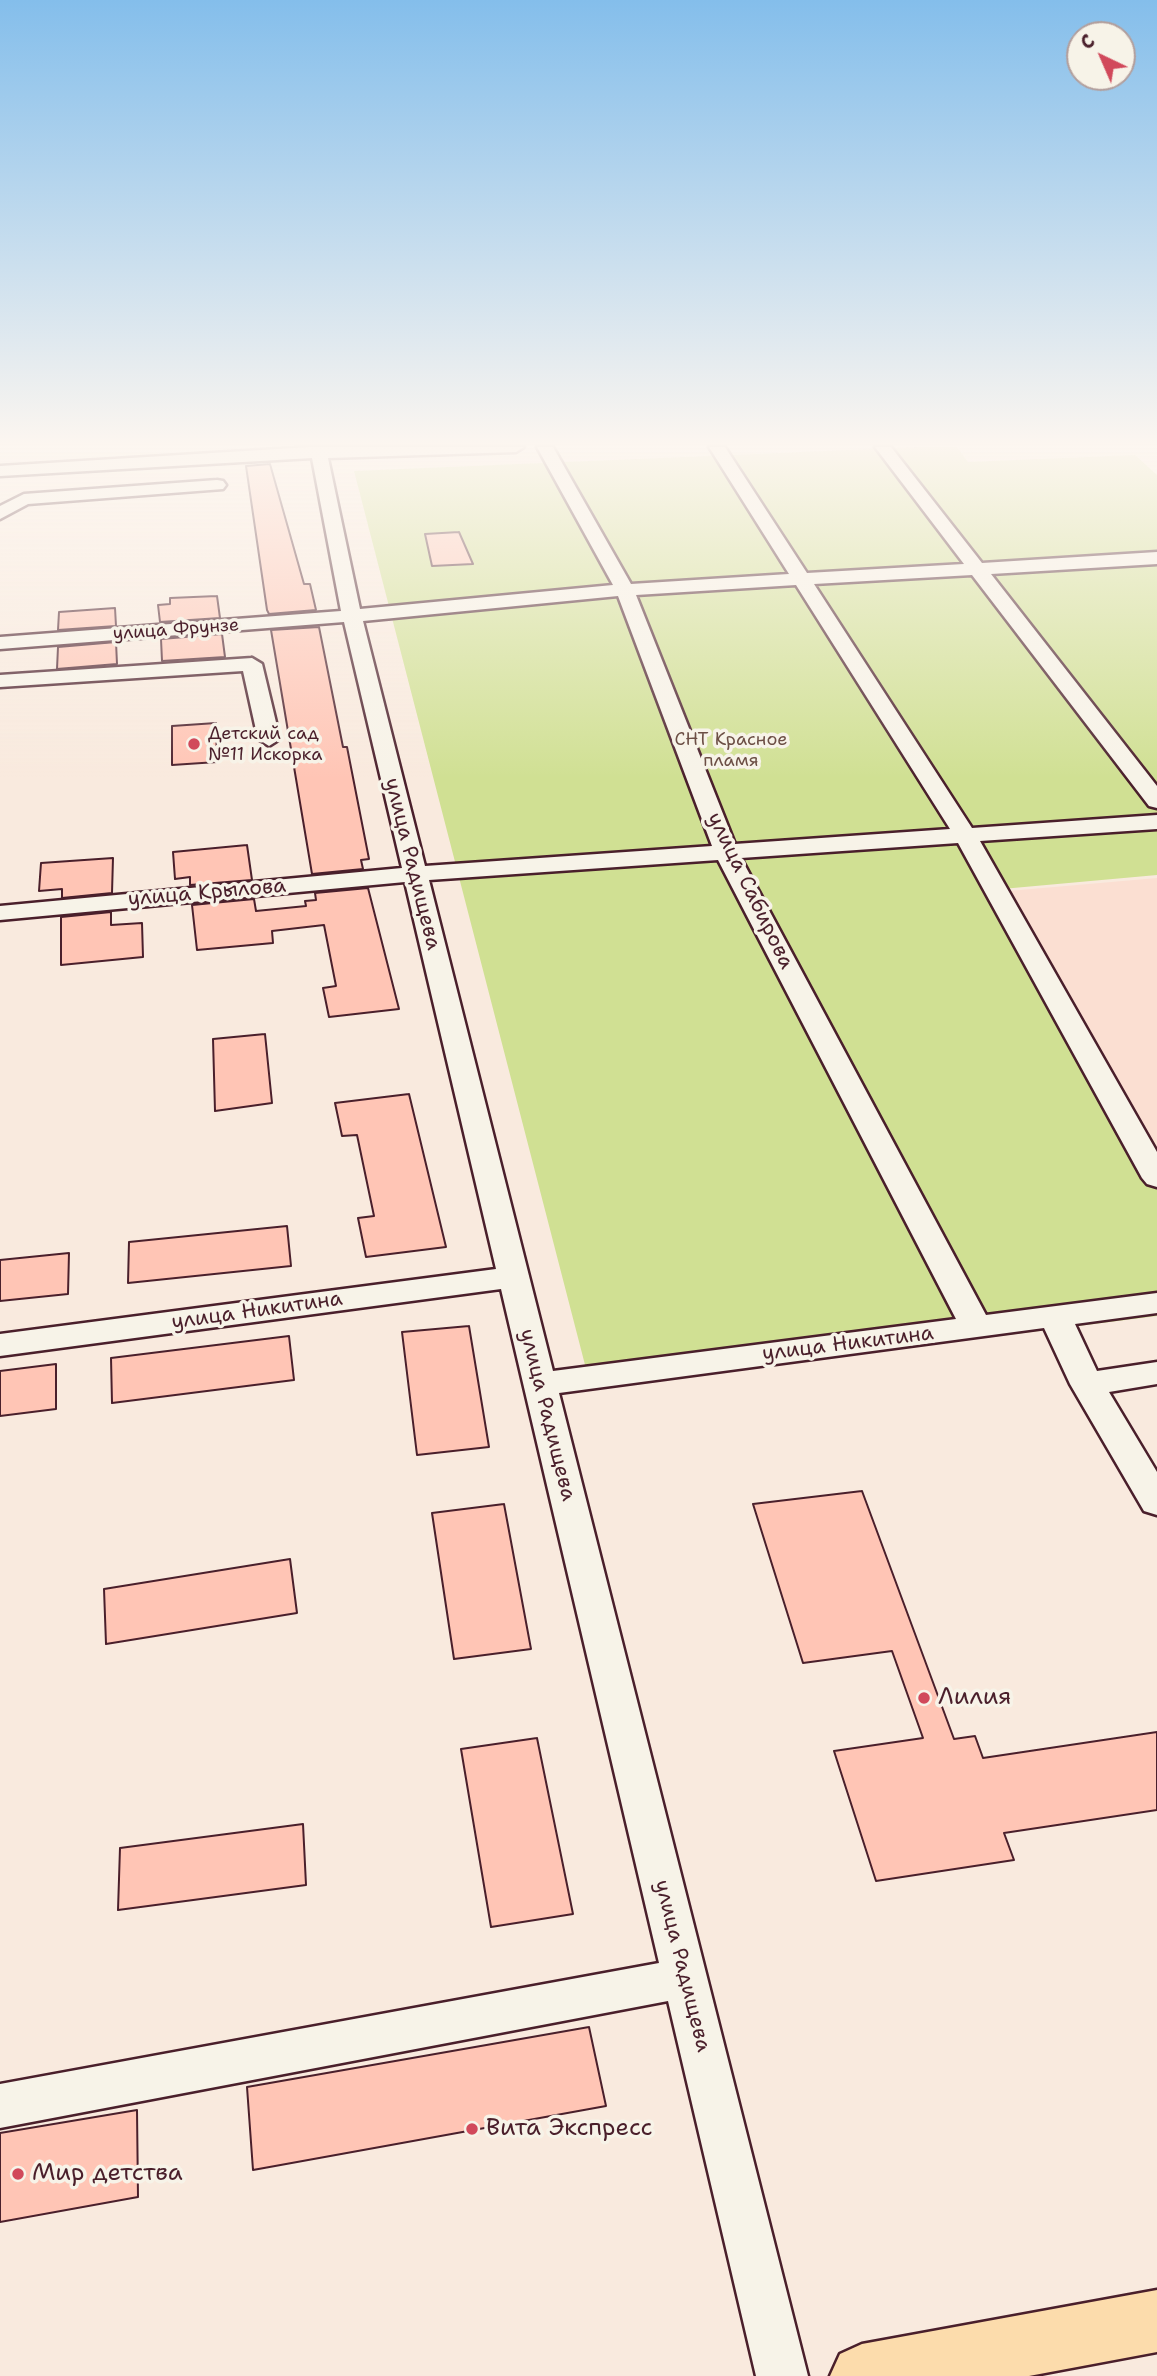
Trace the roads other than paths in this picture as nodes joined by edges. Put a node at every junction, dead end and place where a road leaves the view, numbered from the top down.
1 (340, 558) edge
2 (607, 558) edge
3 (787, 558) edge
4 (970, 558) edge
5 (1157, 558) edge
6 (978, 568) junction
7 (800, 579) junction
8 (625, 590) junction
9 (352, 616) junction
10 (0, 643) edge
11 (0, 681) edge
12 (269, 739) dead end
13 (1157, 800) edge
14 (1157, 822) edge
15 (965, 835) junction
16 (726, 852) junction
17 (415, 874) junction
18 (0, 913) edge
19 (1157, 1178) edge
20 (513, 1277) junction
21 (1157, 1303) edge
22 (1055, 1317) junction
23 (977, 1327) junction
24 (0, 1345) edge
25 (1157, 1373) edge
26 (540, 1384) junction
27 (1087, 1384) junction
28 (1157, 1502) edge
29 (685, 1978) junction
30 (0, 2106) edge
31 (1157, 2321) edge
32 (782, 2376) edge
33 (862, 2376) edge

1 - 9 street, улица Радищева
2 - 8 street, улица Сабирова
3 - 7 street
4 - 6 street
5 - 6 street, улица Фрунзе
6 - 7 street, улица Фрунзе
6 - 13 street
7 - 8 street, улица Фрунзе
7 - 15 street
8 - 9 street, улица Фрунзе
8 - 16 street, улица Сабирова
9 - 10 street, улица Фрунзе
9 - 17 street, улица Радищева
11 - 12 street
14 - 15 street, улица Крылова
15 - 16 street, улица Крылова
15 - 19 street
16 - 17 street, улица Крылова
16 - 23 street, улица Сабирова
17 - 18 street, улица Крылова
17 - 20 street, улица Радищева
20 - 24 street, улица Никитина
20 - 26 street, улица Радищева
21 - 22 street, улица Никитина
22 - 23 street, улица Никитина
22 - 27 street
23 - 26 street, улица Никитина
25 - 27 street
26 - 29 street, улица Радищева
27 - 28 street
29 - 30 street
29 - 32 street, улица Радищева
31 - 33 main road

